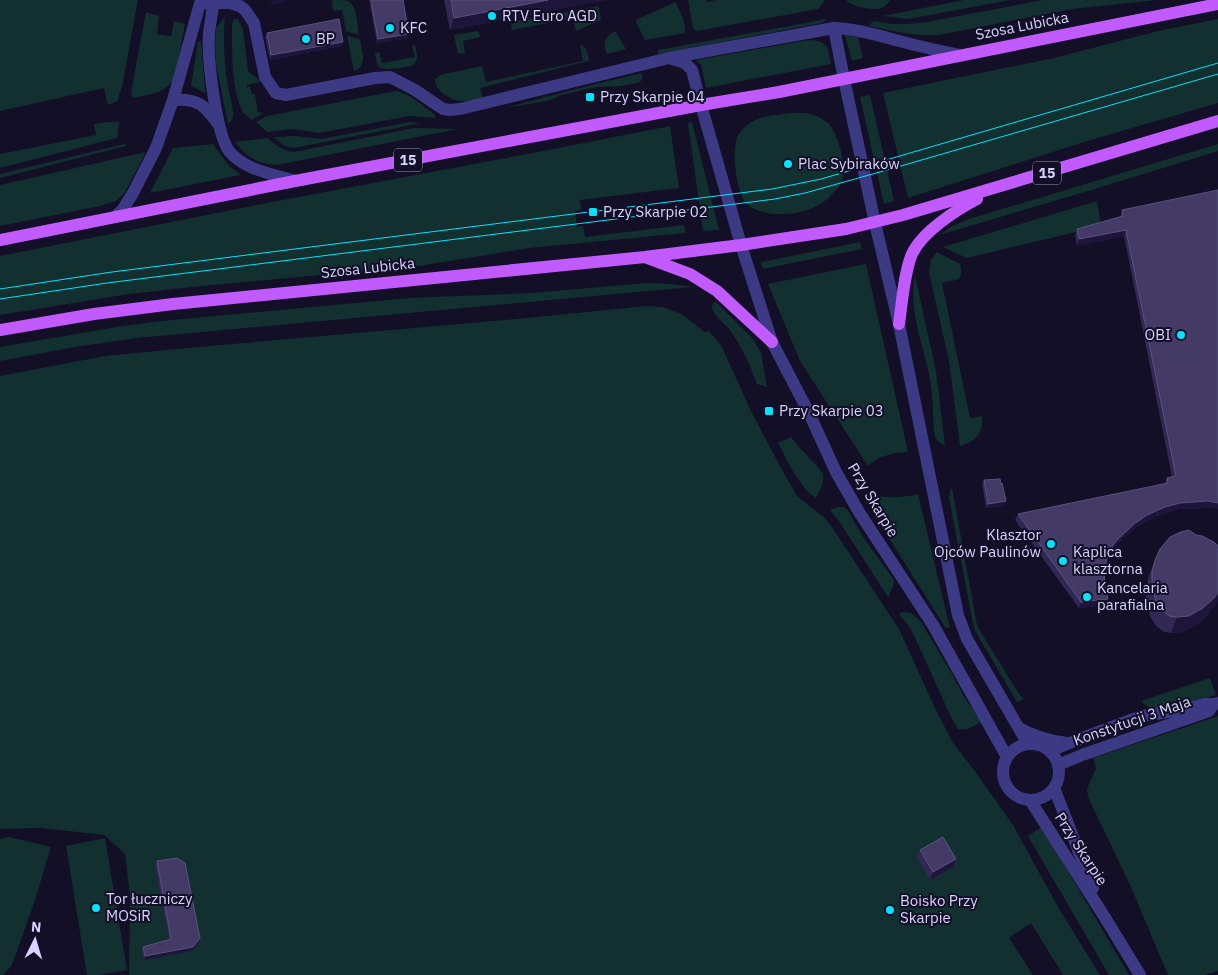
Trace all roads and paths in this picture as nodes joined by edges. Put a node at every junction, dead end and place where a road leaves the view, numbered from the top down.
1 (213, 1) edge
2 (200, 2) edge
3 (1218, 4) edge
4 (834, 28) junction
5 (960, 55) junction
6 (669, 58) junction
7 (844, 79) junction
8 (174, 100) junction
9 (701, 105) junction
10 (1218, 121) edge
11 (219, 124) junction
12 (295, 181) junction
13 (998, 187) junction
14 (116, 217) junction
15 (875, 223) junction
16 (0, 240) edge
17 (741, 245) junction
18 (645, 257) junction
19 (899, 324) junction
20 (0, 330) edge
21 (772, 342) junction
22 (1216, 704) edge
23 (1019, 728) junction
24 (1069, 743) junction
25 (1028, 744) junction
26 (1050, 751) junction
27 (1006, 757) junction
28 (1058, 766) junction
29 (1054, 788) junction
30 (1030, 800) junction
31 (1104, 916) junction
32 (1140, 975) edge

1 - 2 street
1 - 6 street
1 - 11 street
2 - 8 street
3 - 5 main road, Szosa Lubicka / 15
4 - 5 street
4 - 6 street
4 - 7 street
5 - 7 main road, Szosa Lubicka / 15
6 - 9 street
7 - 9 main road, 15
7 - 15 street
8 - 11 street
8 - 14 street
9 - 12 main road, 15
9 - 17 street
10 - 13 main road, 15
11 - 12 street
12 - 14 main road, 15
13 - 15 main road, 15
13 - 19 main road
14 - 16 main road, 15
15 - 17 main road, 15
15 - 19 street
17 - 18 main road, Szosa Lubicka / 15
17 - 21 street, Przy Skarpie
18 - 20 main road, Szosa Lubicka / 15
18 - 21 main road
19 - 23 street
21 - 27 street, Przy Skarpie
22 - 24 street, Konstytucji 3 Maja
22 - 28 street, Konstytucji 3 Maja
23 - 24 street
23 - 25 street
24 - 26 street, Konstytucji 3 Maja
25 - 26 street
25 - 27 street
26 - 28 street
27 - 30 street
28 - 29 street
29 - 30 street
29 - 31 street, Przy Skarpie
30 - 31 street, Przy Skarpie
31 - 32 street, Przy Skarpie

